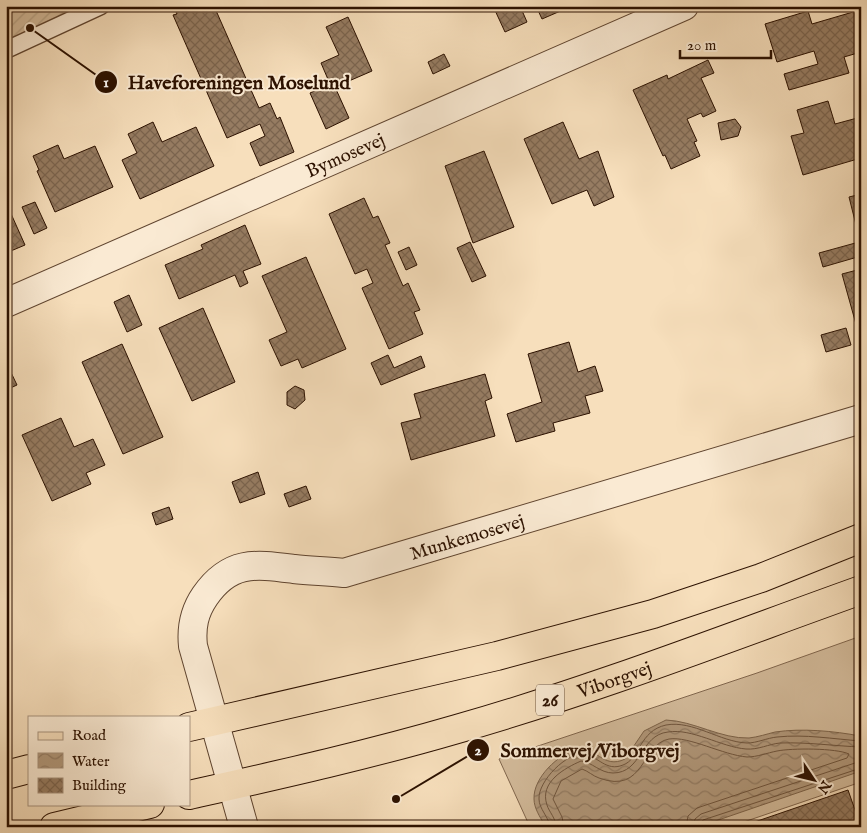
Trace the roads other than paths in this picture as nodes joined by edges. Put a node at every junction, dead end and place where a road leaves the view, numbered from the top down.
1 (101, 6) edge
2 (684, 6) edge
3 (6, 50) edge
4 (6, 303) edge
5 (861, 419) edge
6 (861, 538) edge
7 (861, 590) edge
8 (201, 725) edge
9 (28, 769) edge
10 (6, 775) edge
11 (232, 785) junction
12 (190, 795) edge
13 (142, 806) edge
14 (54, 827) edge
15 (244, 827) edge

1 - 3 lane
2 - 4 street, Bymosevej
5 - 8 street, Munkemosevej
6 - 8 main road
7 - 11 main road, Viborgvej / 26
8 - 11 street, Munkemosevej
9 - 10 main road
11 - 12 main road, Viborgvej / 26
11 - 15 street, Munkemosevej
13 - 14 main road

